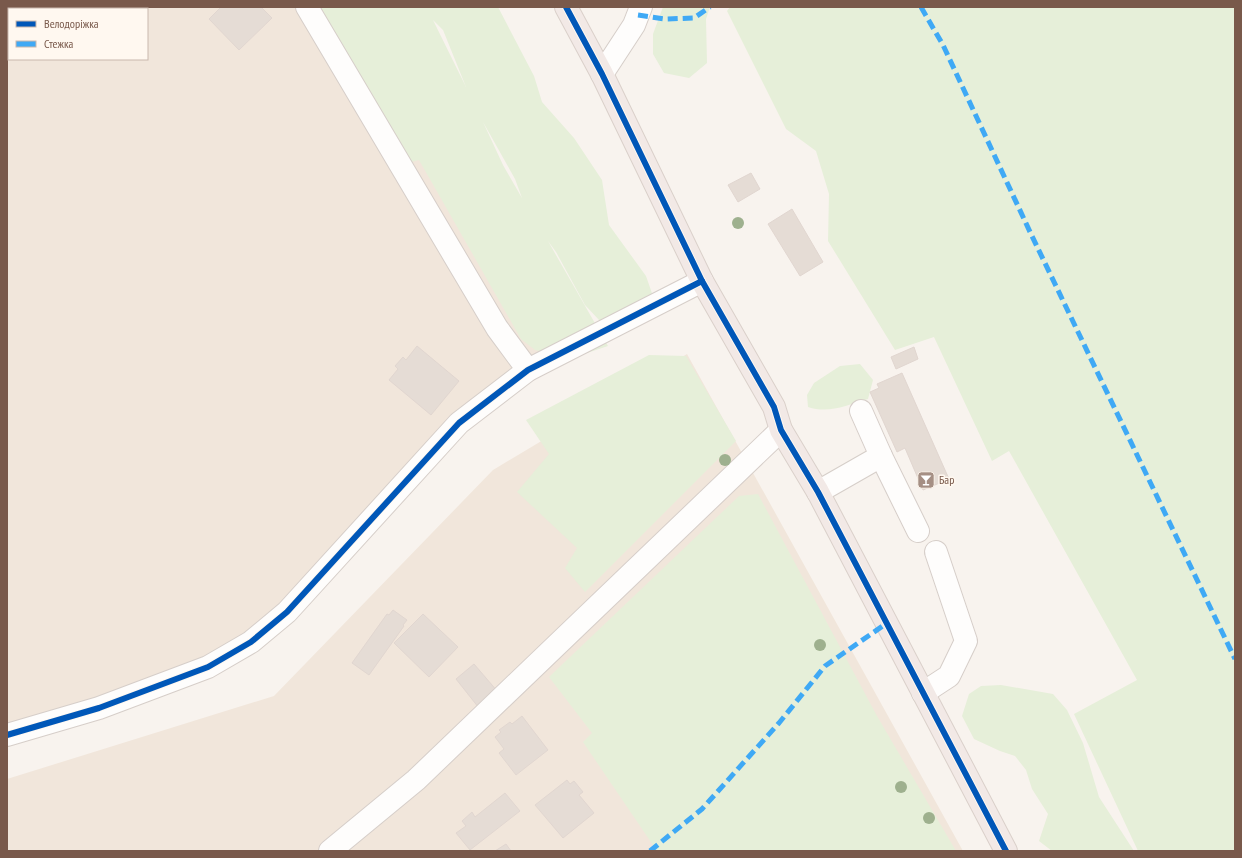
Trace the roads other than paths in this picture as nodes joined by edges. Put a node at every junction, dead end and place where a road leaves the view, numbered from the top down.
1 (307, 7) edge
2 (566, 7) edge
3 (641, 7) edge
4 (602, 74) junction
5 (702, 281) junction
6 (528, 370) junction
7 (861, 411) dead end
8 (781, 430) junction
9 (882, 456) junction
10 (818, 492) junction
11 (918, 531) dead end
12 (936, 552) dead end
13 (923, 693) junction
14 (7, 735) edge
15 (330, 851) edge
16 (1006, 851) edge

1 - 6 street
2 - 4 highway
3 - 4 street
4 - 5 highway
5 - 6 street
5 - 8 highway
6 - 14 street
7 - 9 street
8 - 10 highway
8 - 15 street
9 - 10 street
9 - 11 street
10 - 13 highway
12 - 13 street
13 - 16 highway

